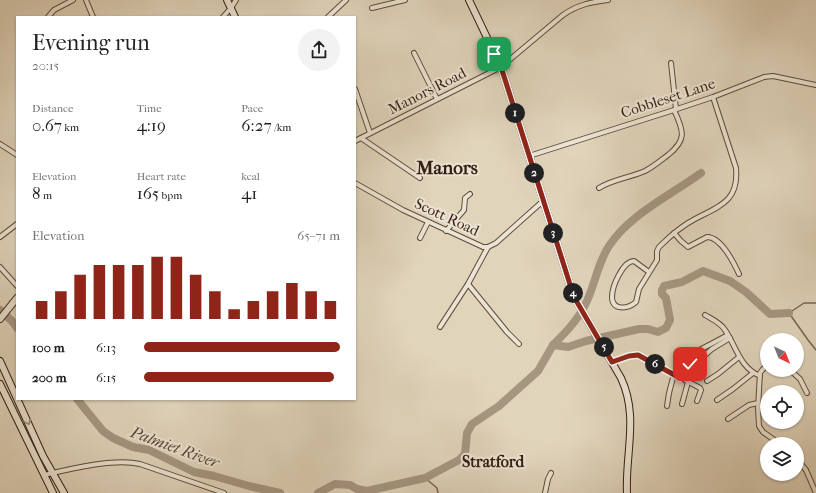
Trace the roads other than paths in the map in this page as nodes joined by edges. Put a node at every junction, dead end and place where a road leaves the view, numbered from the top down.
1 (73, 0) edge
2 (86, 0) edge
3 (227, 0) edge
4 (236, 0) edge
5 (346, 0) edge
6 (405, 0) edge
7 (469, 0) edge
8 (608, 0) edge
9 (231, 8) junction
10 (372, 8) dead end
11 (49, 16) edge
12 (93, 16) edge
13 (224, 16) edge
14 (235, 16) edge
15 (329, 16) edge
16 (414, 53) dead end
17 (671, 63) dead end
18 (501, 67) junction
19 (816, 85) edge
20 (356, 92) edge
21 (713, 97) junction
22 (437, 98) junction
23 (675, 110) junction
24 (370, 133) junction
25 (361, 138) junction
26 (356, 140) edge
27 (0, 144) edge
28 (16, 154) edge
29 (529, 156) junction
30 (420, 178) dead end
31 (356, 184) edge
32 (599, 188) dead end
33 (470, 194) dead end
34 (543, 202) junction
35 (428, 222) junction
36 (16, 225) edge
37 (446, 231) junction
38 (674, 233) junction
39 (0, 237) edge
40 (420, 238) dead end
41 (488, 247) junction
42 (0, 267) edge
43 (649, 272) junction
44 (738, 274) dead end
45 (468, 284) junction
46 (16, 285) edge
47 (16, 299) edge
48 (705, 315) dead end
49 (1, 318) edge
50 (440, 327) dead end
51 (729, 336) junction
52 (519, 344) dead end
53 (692, 354) dead end
54 (739, 358) junction
55 (0, 361) edge
56 (612, 362) junction
57 (696, 363) dead end
58 (690, 364) dead end
59 (753, 373) junction
60 (674, 374) junction
61 (760, 376) joint
62 (798, 377) edge
63 (680, 378) junction
64 (707, 381) dead end
65 (688, 382) junction
66 (0, 384) edge
67 (807, 393) dead end
68 (16, 396) edge
69 (18, 400) edge
70 (717, 400) dead end
71 (697, 401) dead end
72 (758, 403) junction
73 (682, 404) dead end
74 (667, 406) dead end
75 (728, 419) dead end
76 (770, 437) edge
77 (804, 468) edge
78 (53, 473) junction
79 (551, 473) dead end
80 (43, 475) junction
81 (52, 493) edge
82 (64, 493) edge
83 (224, 493) edge
84 (545, 493) edge
85 (627, 493) edge
86 (816, 493) edge

1 - 11 street
2 - 12 street
3 - 9 street
4 - 9 street
5 - 15 street
6 - 10 street
7 - 18 street
8 - 18 street, Manors Road
9 - 13 street
9 - 14 street
16 - 22 street
17 - 23 street
18 - 22 street, Manors Road
18 - 29 street
19 - 21 street, Cobbleset Lane
20 - 24 street
21 - 23 street, Cobbleset Lane
21 - 38 street
22 - 24 street, Manors Road
23 - 29 street, Cobbleset Lane
23 - 32 street
24 - 25 street, Manors Road
25 - 26 street, Manors Road
25 - 30 street
27 - 28 street
29 - 34 street
31 - 35 street, Scott Road
33 - 37 street
34 - 41 street, Scott Road
34 - 56 street
35 - 37 street, Scott Road
35 - 40 street
36 - 39 street
37 - 41 street, Scott Road
38 - 43 street
38 - 44 street
41 - 45 street
42 - 46 street
43 - 43 street
45 - 50 street
45 - 52 street
47 - 49 street
48 - 51 street
51 - 53 street
51 - 54 street
51 - 57 street
54 - 59 street
54 - 64 street
55 -> 68 street
56 - 60 street
56 - 85 street
58 - 63 street
59 - 61 street
59 - 70 street
60 - 63 street
60 - 74 street
61 - 72 street
62 - 67 street
63 - 65 street
65 - 71 street
65 - 73 street
66 - 80 street
69 -> 78 street
72 - 75 street
72 - 76 street
77 - 86 street
78 - 80 street
78 - 82 street
78 - 83 street
79 - 84 street
80 - 81 street

